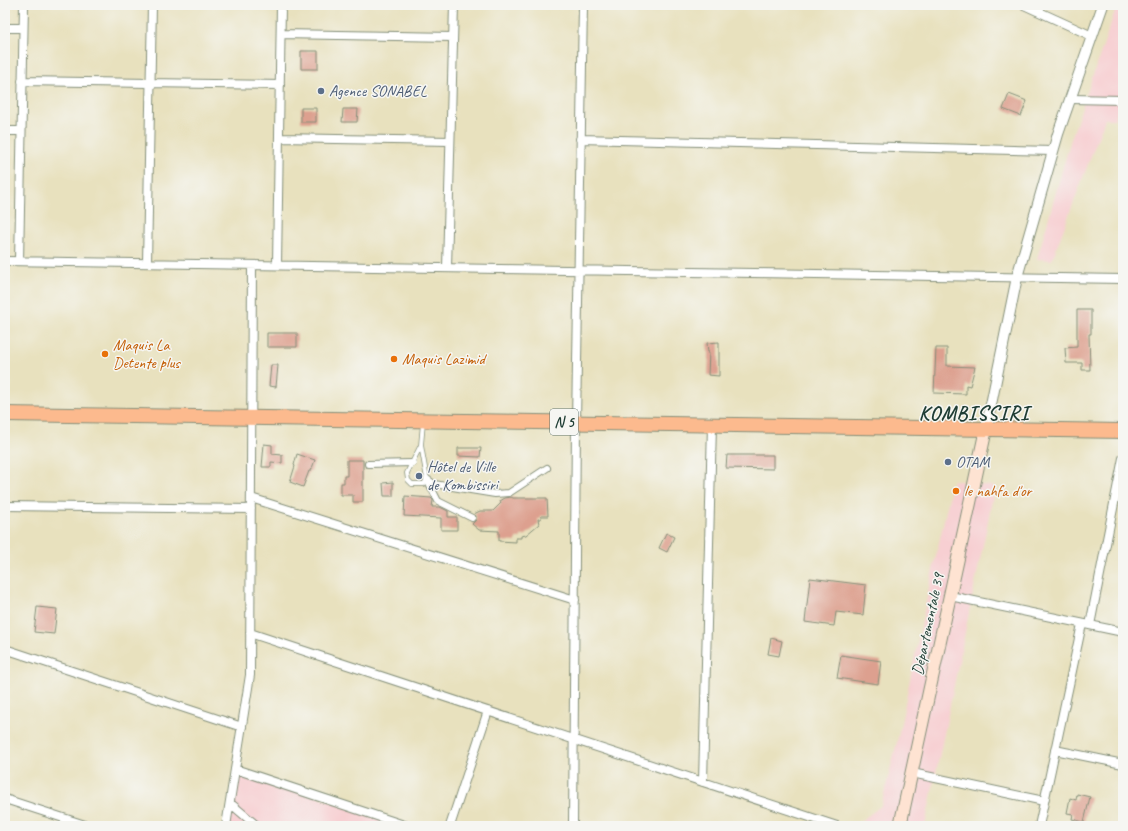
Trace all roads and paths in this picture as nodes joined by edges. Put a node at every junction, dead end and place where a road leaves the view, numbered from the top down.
1 (24, 5) edge
2 (152, 5) edge
3 (281, 5) edge
4 (454, 5) edge
5 (583, 5) edge
6 (1024, 5) edge
7 (1102, 5) edge
8 (5, 28) edge
9 (23, 28) junction
10 (280, 34) junction
11 (1092, 36) junction
12 (453, 37) junction
13 (22, 81) junction
14 (151, 83) junction
15 (280, 85) junction
16 (1070, 99) junction
17 (1123, 100) edge
18 (5, 131) edge
19 (21, 131) junction
20 (279, 138) junction
21 (580, 139) junction
22 (450, 141) junction
23 (1053, 151) junction
24 (5, 261) edge
25 (19, 261) junction
26 (147, 263) junction
27 (252, 265) junction
28 (277, 265) junction
29 (447, 268) junction
30 (578, 270) junction
31 (1017, 278) junction
32 (1123, 279) edge
33 (5, 414) edge
34 (251, 418) junction
35 (424, 420) junction
36 (576, 422) junction
37 (712, 425) junction
38 (986, 429) junction
39 (1123, 431) edge
40 (421, 445) junction
41 (1123, 458) edge
42 (413, 463) junction
43 (368, 464) dead end
44 (547, 468) dead end
45 (427, 479) junction
46 (1120, 492) edge
47 (251, 498) junction
48 (5, 506) edge
49 (251, 509) junction
50 (472, 518) dead end
51 (950, 596) junction
52 (575, 600) junction
53 (1086, 624) junction
54 (1123, 632) edge
55 (250, 633) junction
56 (6, 652) edge
57 (488, 711) junction
58 (242, 727) junction
59 (574, 739) junction
60 (1055, 750) junction
61 (1123, 764) edge
62 (235, 769) junction
63 (912, 773) junction
64 (703, 782) junction
65 (5, 799) edge
66 (1044, 801) junction
67 (230, 803) junction
68 (88, 826) edge
69 (226, 826) edge
70 (257, 826) edge
71 (407, 826) edge
72 (450, 826) edge
73 (573, 826) edge
74 (837, 826) edge
75 (900, 826) edge
76 (1039, 826) edge

1 - 9 street
2 - 14 street
3 - 10 street
4 - 12 street
5 - 21 street
6 - 11 street
7 - 11 street
8 - 9 street
9 - 13 street
10 - 12 street
10 - 15 street
11 - 16 street
12 - 22 street
13 - 14 street
13 - 19 street
14 - 15 street
14 - 26 street
15 - 20 street
16 - 17 street
16 - 23 street
18 - 19 street
19 - 25 street
20 - 22 street
20 - 28 street
21 - 23 street
21 - 30 street
22 - 29 street
23 - 31 street
24 - 25 street
25 - 26 street
26 - 27 street
27 - 28 street
27 - 34 street
28 - 29 street
29 - 30 street
30 - 31 street
30 - 36 street
31 - 32 street
31 - 38 street
33 - 34 highway, N 5
34 - 35 highway, N 5
34 - 47 street
35 - 36 highway, N 5
35 - 40 lane
36 - 37 highway, N 5
36 - 52 street
37 - 38 highway, N 5
37 - 64 street
38 - 39 highway, N 5
38 - 51 main road, Départementale 39
40 - 42 lane
40 - 45 lane
41 - 46 street
42 - 43 street
42 - 45 lane
44 - 45 street
45 - 50 street
46 - 53 street
47 - 49 street
47 - 52 street
48 - 49 street
49 - 55 street
51 - 53 street
51 - 63 main road, Départementale 39
52 - 59 street
53 - 54 street
53 - 60 street
55 - 57 street
55 - 58 street
56 - 58 street
57 - 59 street
57 - 72 street
58 - 62 street
59 - 64 street
59 - 73 street
60 - 61 street
60 - 66 street
62 - 67 street
62 - 71 street
63 - 66 street
63 - 75 main road, Départementale 39
64 - 74 street
65 - 68 street
66 - 76 street
67 - 69 street
67 - 70 street

